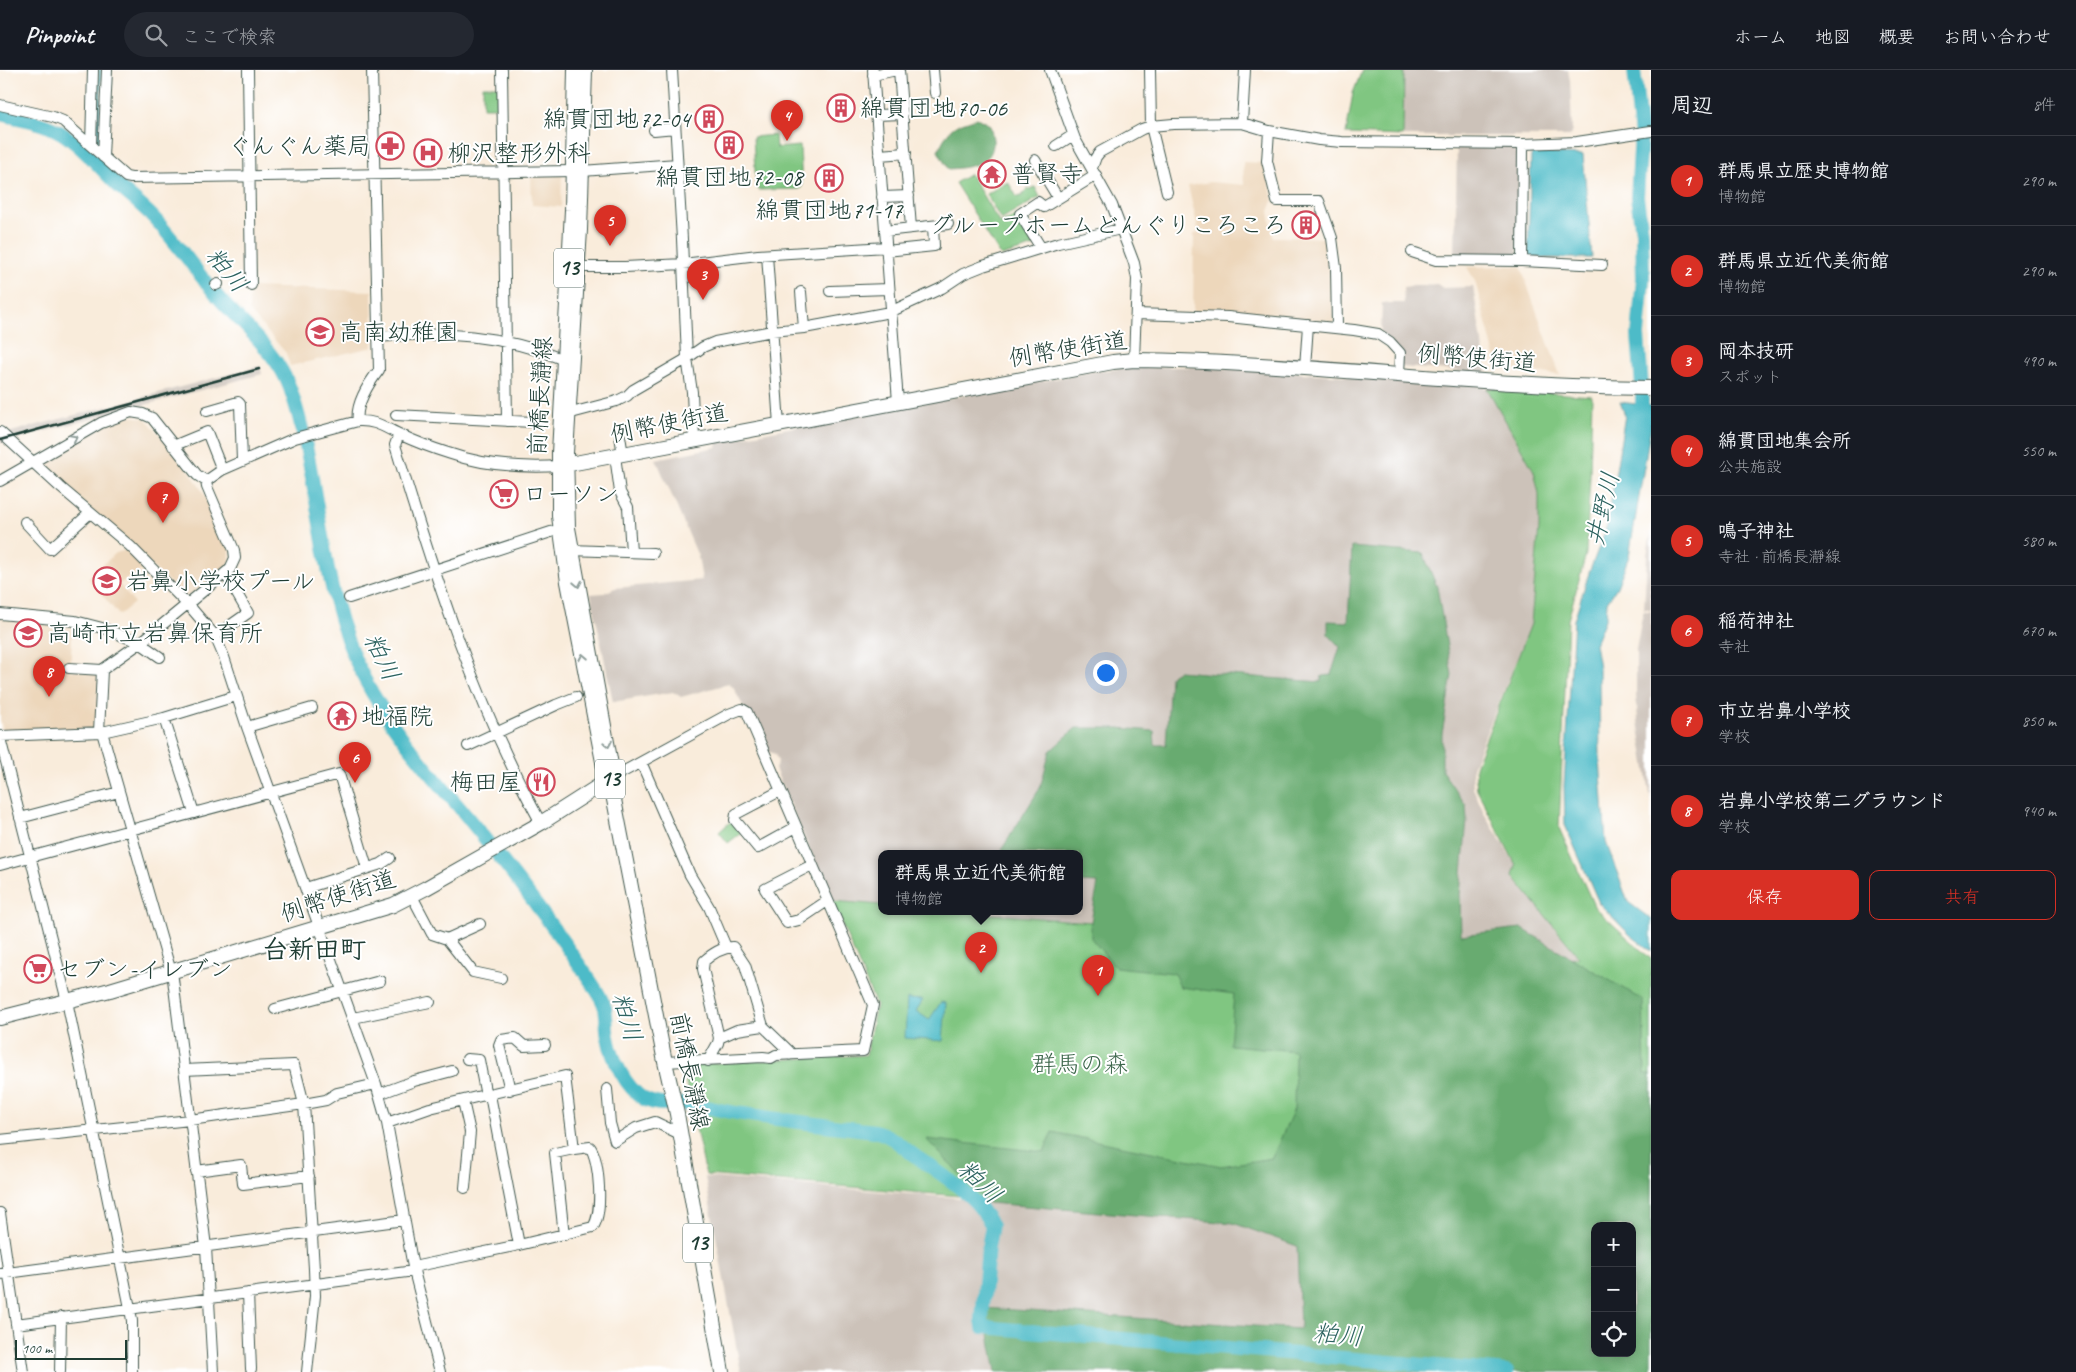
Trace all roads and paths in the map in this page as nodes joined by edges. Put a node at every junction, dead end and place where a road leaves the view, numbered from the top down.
1 (93, 70) edge
2 (107, 70) edge
3 (248, 70) edge
4 (372, 70) edge
5 (502, 70) edge
6 (575, 70) edge
7 (585, 70) edge
8 (672, 70) edge
9 (898, 70) edge
10 (933, 70) edge
11 (1050, 70) edge
12 (1150, 70) edge
13 (1244, 70) edge
14 (873, 73) edge
15 (935, 92) dead end
16 (0, 106) edge
17 (904, 114) junction
18 (876, 115) junction
19 (1242, 123) junction
20 (1151, 126) junction
21 (675, 128) junction
22 (654, 130) dead end
23 (1269, 131) junction
24 (1651, 131) edge
25 (1074, 135) junction
26 (1523, 144) junction
27 (1056, 146) dead end
28 (97, 152) junction
29 (906, 153) junction
30 (879, 155) junction
31 (1035, 160) dead end
32 (677, 164) junction
33 (578, 171) junction
34 (1094, 171) junction
35 (503, 172) junction
36 (374, 174) junction
37 (249, 176) junction
38 (1167, 192) dead end
39 (909, 196) junction
40 (882, 197) junction
41 (1058, 198) junction
42 (948, 224) dead end
43 (933, 226) junction
44 (912, 228) junction
45 (1121, 229) junction
46 (885, 231) junction
47 (1041, 248) junction
48 (886, 249) junction
49 (1412, 252) dead end
50 (767, 255) junction
51 (1522, 261) junction
52 (683, 264) junction
53 (1602, 265) dead end
54 (578, 267) junction
55 (251, 285) dead end
56 (888, 290) junction
57 (830, 291) dead end
58 (800, 292) dead end
59 (890, 312) junction
60 (1136, 314) junction
61 (1308, 325) junction
62 (1338, 327) junction
63 (804, 328) junction
64 (772, 331) junction
65 (377, 337) junction
66 (505, 342) junction
67 (687, 358) junction
68 (564, 360) junction
69 (1134, 360) junction
70 (1305, 368) junction
71 (1399, 374) junction
72 (1651, 388) edge
73 (898, 402) junction
74 (570, 410) junction
75 (207, 411) dead end
76 (396, 415) dead end
77 (358, 421) junction
78 (507, 421) junction
79 (533, 422) dead end
80 (779, 424) junction
81 (0, 432) edge
82 (399, 434) junction
83 (620, 436) dead end
84 (694, 440) junction
85 (173, 446) junction
86 (619, 456) junction
87 (242, 461) junction
88 (31, 462) junction
89 (563, 466) junction
90 (222, 470) junction
91 (0, 481) edge
92 (206, 481) junction
93 (90, 513) junction
94 (25, 522) dead end
95 (560, 529) junction
96 (571, 550) junction
97 (630, 552) junction
98 (653, 553) dead end
99 (433, 570) junction
100 (225, 573) junction
101 (349, 598) dead end
102 (188, 604) junction
103 (0, 614) edge
104 (215, 636) junction
105 (140, 643) junction
106 (160, 657) dead end
107 (69, 668) dead end
108 (102, 670) junction
109 (236, 696) junction
110 (576, 698) dead end
111 (312, 708) dead end
112 (164, 718) junction
113 (247, 727) junction
114 (100, 732) junction
115 (497, 733) junction
116 (0, 737) edge
117 (468, 746) dead end
118 (641, 762) junction
119 (610, 779) junction
120 (780, 791) junction
121 (119, 792) junction
122 (270, 792) junction
123 (194, 813) junction
124 (20, 818) junction
125 (541, 823) junction
126 (796, 827) junction
127 (130, 829) junction
128 (30, 856) junction
129 (390, 858) dead end
130 (0, 865) edge
131 (812, 865) junction
132 (367, 868) junction
133 (306, 888) junction
134 (412, 896) junction
135 (827, 901) junction
136 (480, 924) dead end
137 (320, 927) junction
138 (447, 939) junction
139 (726, 947) junction
140 (172, 971) junction
141 (500, 978) dead end
142 (380, 981) dead end
143 (343, 991) junction
144 (67, 1002) junction
145 (430, 1002) dead end
146 (276, 1009) dead end
147 (0, 1018) edge
148 (353, 1018) junction
149 (763, 1026) junction
150 (719, 1038) junction
151 (545, 1045) dead end
152 (790, 1055) junction
153 (467, 1060) dead end
154 (708, 1061) junction
155 (665, 1062) junction
156 (184, 1070) junction
157 (452, 1071) dead end
158 (377, 1089) junction
159 (607, 1089) dead end
160 (510, 1090) junction
161 (488, 1095) junction
162 (463, 1101) junction
163 (304, 1104) junction
164 (190, 1120) junction
165 (387, 1123) junction
166 (93, 1129) junction
167 (680, 1134) junction
168 (0, 1140) edge
169 (574, 1149) junction
170 (196, 1171) junction
171 (309, 1176) junction
172 (465, 1188) dead end
173 (0, 1213) edge
174 (404, 1220) junction
175 (312, 1233) junction
176 (564, 1234) junction
177 (519, 1245) junction
178 (206, 1247) junction
179 (120, 1258) junction
180 (414, 1269) junction
181 (5, 1274) edge
182 (315, 1284) junction
183 (248, 1293) junction
184 (210, 1298) junction
185 (130, 1308) junction
186 (61, 1317) junction
187 (16, 1324) junction
188 (251, 1369) dead end
189 (23, 1372) edge
190 (60, 1372) edge
191 (132, 1372) edge
192 (214, 1372) edge
193 (307, 1372) edge
194 (440, 1372) edge
195 (722, 1372) edge

1 - 28 street
2 - 28 street
3 - 37 street
4 - 36 street
5 - 35 street
6 - 33 main road, 前橋長瀞線 / 13
7 - 33 main road, 前橋長瀞線 / 13
8 - 21 street
9 - 14 street
9 - 17 street
10 - 15 street
11 - 25 street
12 - 20 street
13 - 19 street
14 - 18 street
16 - 28 street
17 - 18 street
17 - 29 street
18 - 30 street
19 - 20 street
19 - 23 street
20 - 34 street
20 - 38 street
21 - 22 street
21 - 32 street
23 - 26 street
23 - 62 street
24 - 26 street
25 - 27 street
25 - 34 street
26 - 51 street
28 - 37 street
29 - 30 street
29 - 39 street
30 - 40 street
31 - 41 street
32 - 33 street
32 - 52 street
33 - 35 street
33 - 54 main road, 前橋長瀞線 / 13
33 - 68 main road, 前橋長瀞線 / 13
34 - 41 street
34 - 45 street
35 - 36 street
35 - 66 street
36 - 37 street
36 - 65 street
37 - 55 street
39 - 40 street
39 - 44 street
40 - 46 street
41 - 47 street
42 - 43 street
43 - 44 street
43 - 48 street
44 - 46 street
45 - 47 street
45 - 60 street
46 - 48 street
47 - 59 street
48 - 50 street
48 - 56 street
49 - 51 street
50 - 52 street
50 - 64 street
51 - 53 street
52 - 54 street
52 - 67 street
54 - 74 main road, 前橋長瀞線 / 13
56 - 57 street
56 - 59 street
58 - 63 street
59 - 63 street
59 - 73 street
60 - 61 street
60 - 69 street
61 - 62 street
61 - 70 street
62 - 71 street
63 - 64 street
64 - 67 street
64 - 80 street
65 - 66 street
65 - 77 street
66 - 68 street
66 - 78 street
67 - 74 street
67 - 84 street
68 - 89 main road, 前橋長瀞線 / 13
69 - 70 main road, 例幣使街道
69 - 73 main road, 例幣使街道
70 - 71 main road, 例幣使街道
71 - 72 main road, 例幣使街道
73 - 80 main road, 例幣使街道
74 - 89 main road, 前橋長瀞線 / 13
75 - 87 street
76 - 78 street
77 - 82 street
77 - 87 street
78 - 79 street
80 - 84 main road, 例幣使街道
81 - 88 street
82 - 89 street
82 - 99 street
83 - 86 street
84 - 86 main road, 例幣使街道
88 -> 85 street
85 - 90 street
85 - 92 street
86 - 89 main road, 例幣使街道
86 - 97 street
87 - 90 street
88 - 91 street
88 - 93 street
89 - 95 main road, 前橋長瀞線 / 13
89 - 96 main road, 前橋長瀞線 / 13
90 - 92 street
92 - 100 street
93 - 94 street
93 - 102 street
95 - 99 street
119 -> 95 main road, 前橋長瀞線 / 13
96 - 97 street
96 -> 119 main road, 前橋長瀞線 / 13
97 - 98 street
99 - 101 street
99 - 115 street
100 - 102 street
100 - 104 street
102 - 104 street
102 - 105 street
103 - 105 street
104 - 109 street
105 - 106 street
105 - 108 street
107 - 108 street
108 - 114 street
109 - 112 street
109 - 113 street
110 - 115 street
111 - 113 street
112 - 114 street
112 - 123 street
113 - 122 street
114 - 116 street
114 - 121 street
115 - 117 street
115 - 125 street
116 - 124 street
118 - 119 street
118 - 120 street
118 - 139 street
119 - 125 main road, 例幣使街道
119 - 155 main road, 前橋長瀞線 / 13
120 - 126 street
120 - 126 street
121 - 124 street
121 - 127 street
122 - 123 street
122 - 132 street
122 - 133 street
123 - 127 street
124 - 128 street
125 - 134 main road, 例幣使街道
126 - 131 street
127 - 128 street
127 - 140 street
128 - 130 street
128 - 144 street
129 - 132 street
131 - 135 street
131 - 135 street
132 - 133 street
133 - 137 street
134 - 137 main road, 例幣使街道
134 - 138 street
135 - 152 street
136 - 138 street
137 - 140 main road, 例幣使街道
137 - 143 street
138 - 141 street
139 - 149 street
139 - 150 street
140 - 144 main road, 例幣使街道
140 - 156 street
142 - 143 street
143 - 146 street
143 - 148 street
144 - 147 main road, 例幣使街道
144 - 166 street
145 - 148 street
148 - 158 street
149 - 150 street
149 - 152 street
150 - 154 street
151 - 160 street
152 - 154 street
153 - 161 street
154 - 155 street
155 - 167 main road, 前橋長瀞線 / 13
156 - 163 street
156 - 164 street
157 - 158 street
158 - 163 street
158 - 165 street
159 - 167 street
160 - 161 street
160 - 169 street
161 - 162 street
161 - 177 street
162 - 165 street
162 - 172 street
163 - 164 street
163 - 171 street
164 - 166 street
164 - 170 street
165 - 174 street
166 - 168 street
166 - 179 street
167 - 195 main road, 前橋長瀞線 / 13
169 - 176 street
169 - 176 street
170 - 171 street
170 - 178 street
171 - 175 street
173 - 181 street
174 - 175 street
174 - 180 street
175 - 178 street
175 - 182 street
176 - 177 street
177 - 180 street
178 - 179 street
178 - 184 street
179 - 181 street
179 - 185 street
180 - 182 street
180 - 194 street
181 - 187 street
182 - 183 street
182 - 193 street
183 - 184 street
183 - 188 street
184 - 185 street
184 - 192 street
185 - 186 street
185 - 191 street
186 - 187 street
186 - 190 street
187 - 189 street

